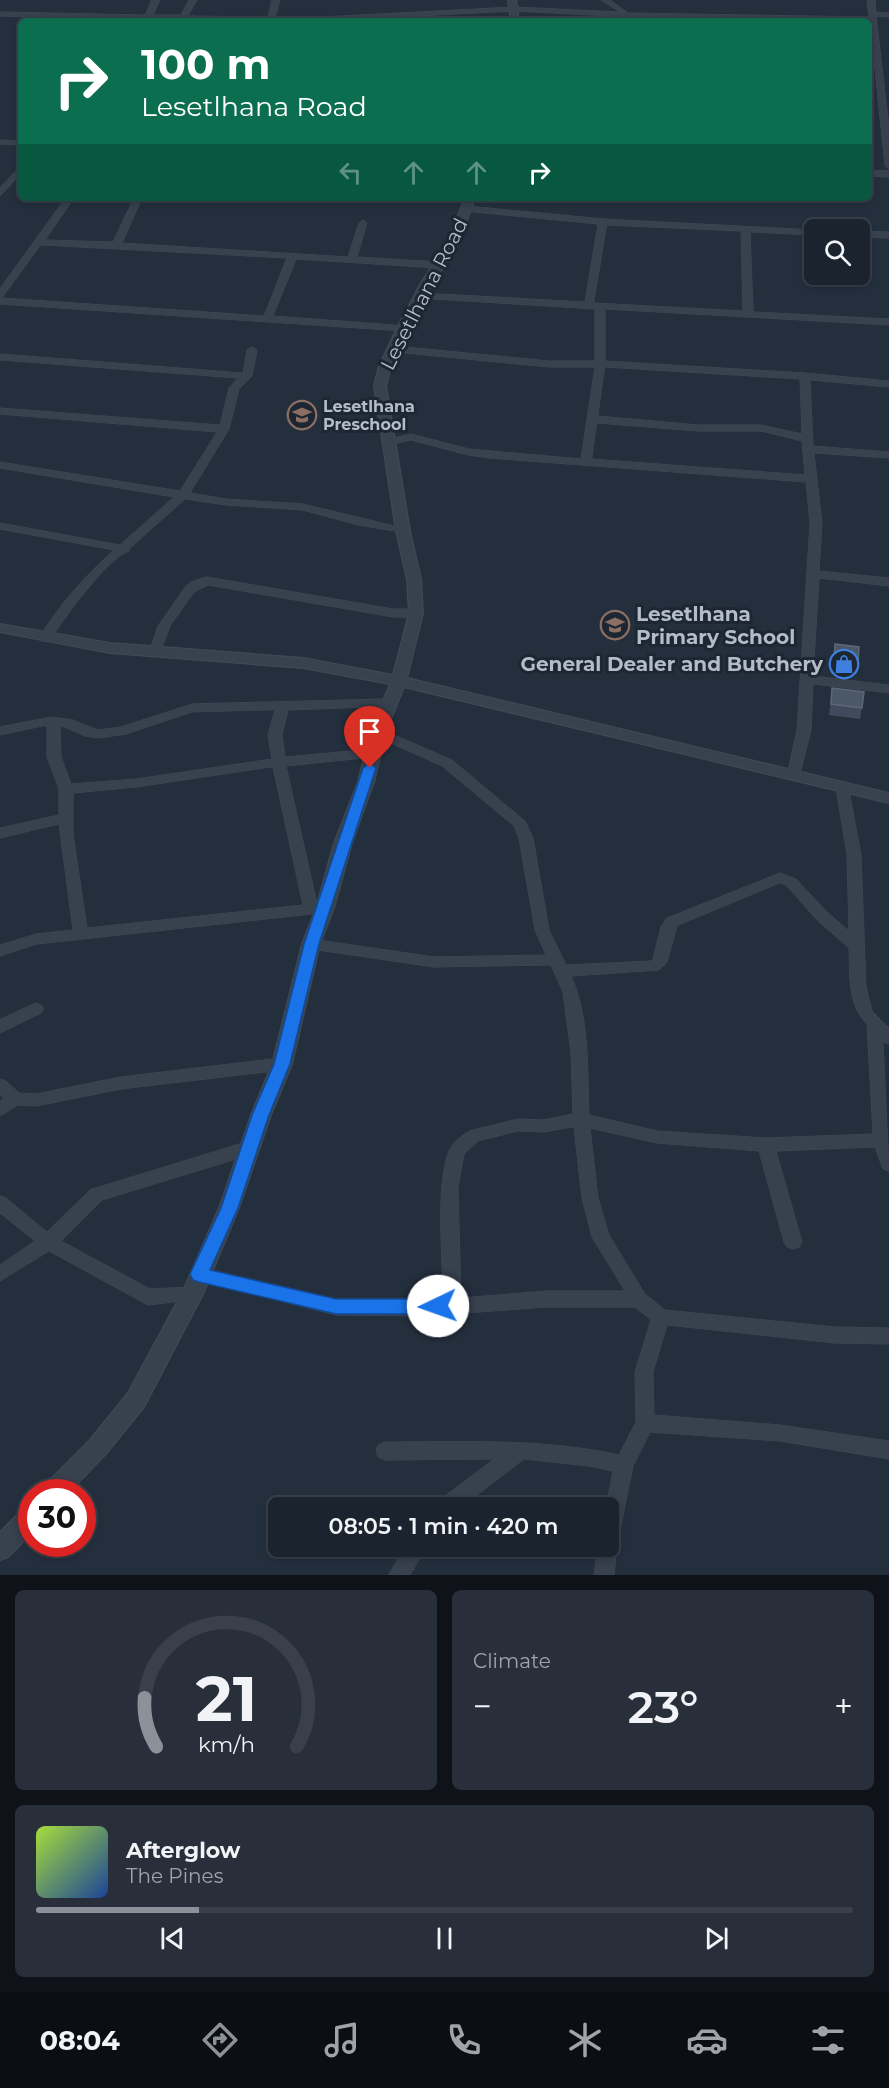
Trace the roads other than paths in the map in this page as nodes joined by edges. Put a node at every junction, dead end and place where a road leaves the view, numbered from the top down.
1 (156, 0) edge
2 (193, 0) edge
3 (276, 0) edge
4 (605, 0) edge
5 (871, 0) edge
6 (513, 5) edge
7 (0, 14) edge
8 (629, 15) junction
9 (889, 15) edge
10 (872, 16) junction
11 (148, 17) junction
12 (90, 18) edge
13 (132, 18) edge
14 (165, 18) edge
15 (183, 18) edge
16 (272, 18) edge
17 (349, 18) edge
18 (876, 49) junction
19 (889, 50) edge
20 (872, 71) edge
21 (878, 72) junction
22 (884, 87) edge
23 (883, 125) edge
24 (0, 142) edge
25 (18, 143) edge
26 (889, 166) edge
27 (18, 172) edge
28 (872, 173) edge
29 (889, 174) edge
30 (0, 193) edge
31 (68, 201) edge
32 (137, 201) edge
33 (469, 204) edge
34 (603, 222) junction
35 (363, 223) dead end
36 (745, 229) junction
37 (804, 232) edge
38 (870, 234) edge
39 (889, 235) edge
40 (38, 243) junction
41 (117, 245) junction
42 (293, 255) junction
43 (352, 259) junction
44 (439, 266) junction
45 (0, 296) edge
46 (421, 296) junction
47 (0, 301) edge
48 (595, 306) junction
49 (748, 315) junction
50 (268, 318) junction
51 (889, 322) edge
52 (403, 328) junction
53 (395, 349) junction
54 (252, 350) dead end
55 (0, 357) edge
56 (600, 364) junction
57 (247, 376) junction
58 (804, 376) junction
59 (889, 384) edge
60 (0, 411) edge
61 (592, 419) junction
62 (224, 429) junction
63 (389, 442) junction
64 (808, 444) junction
65 (889, 455) edge
66 (586, 462) junction
67 (0, 465) edge
68 (812, 479) junction
69 (184, 494) junction
70 (0, 525) edge
71 (403, 531) junction
72 (125, 549) junction
73 (814, 574) junction
74 (889, 582) edge
75 (416, 613) junction
76 (0, 628) edge
77 (45, 638) junction
78 (154, 652) junction
79 (807, 679) junction
80 (399, 681) junction
81 (889, 689) edge
82 (389, 704) junction
83 (283, 706) junction
84 (53, 721) junction
85 (0, 731) edge
86 (378, 732) junction
87 (374, 753) junction
88 (279, 762) junction
89 (794, 775) junction
90 (843, 788) junction
91 (66, 789) junction
92 (889, 798) edge
93 (65, 818) junction
94 (0, 833) edge
95 (318, 909) junction
96 (81, 934) junction
97 (311, 944) junction
98 (857, 946) junction
99 (0, 951) edge
100 (558, 966) junction
101 (36, 1009) dead end
102 (874, 1020) junction
103 (0, 1027) edge
104 (889, 1038) edge
105 (282, 1064) junction
106 (0, 1085) edge
107 (15, 1099) junction
108 (0, 1110) edge
109 (581, 1119) junction
110 (881, 1140) junction
111 (766, 1145) junction
112 (250, 1148) junction
113 (889, 1164) edge
114 (0, 1203) edge
115 (48, 1242) junction
116 (793, 1242) dead end
117 (0, 1274) edge
118 (199, 1274) junction
119 (192, 1294) junction
120 (639, 1299) junction
121 (452, 1304) junction
122 (662, 1317) junction
123 (889, 1336) edge
124 (645, 1423) junction
125 (521, 1450) junction
126 (889, 1450) edge
127 (385, 1451) dead end
128 (624, 1465) junction
129 (67, 1479) edge
130 (459, 1497) edge
131 (618, 1497) edge
132 (18, 1530) edge
133 (0, 1549) edge
134 (410, 1557) edge
135 (606, 1557) edge
136 (399, 1575) edge
137 (604, 1575) edge

1 - 11 street
2 - 15 street
3 - 16 street
4 - 8 street
5 - 10 street
6 - 8 street
6 - 17 street
7 - 12 street
8 - 10 street
9 - 10 street
10 - 18 street
11 - 13 street
11 - 14 street
18 - 19 street
18 - 21 street
20 - 21 street
21 - 22 street
22 - 23 street
23 - 26 street
24 - 25 street
27 - 30 street
28 - 29 street
31 - 40 street
32 - 41 street
33 - 34 street
33 - 44 street, Lesetlhana Road
34 - 36 street
34 - 48 street
35 - 43 street
36 - 37 street
36 - 49 street
38 - 39 street
40 - 41 street
40 - 45 street
41 - 42 street
42 - 43 street
42 - 50 street
43 - 44 street
44 - 46 street, Lesetlhana Road
46 - 48 street
46 - 52 street, Lesetlhana Road
47 - 50 street
48 - 49 street
48 - 56 street
49 - 51 street
50 - 52 street
52 - 53 street, Lesetlhana Road
53 - 56 street
53 - 63 street, Lesetlhana Road
54 - 57 street
55 - 57 street
56 - 58 street
56 - 61 street
57 - 62 street
58 - 59 street
58 - 64 street
60 - 62 street
61 - 64 street
61 - 66 street
62 - 69 street
63 - 66 street
63 - 71 street, Lesetlhana Road
64 - 65 street
64 - 68 street
66 - 68 street
67 - 69 street
68 - 73 street
69 - 71 street
69 - 72 street
70 - 72 street
71 - 75 street, Lesetlhana Road
72 - 77 street
73 - 74 street
73 - 79 street
75 - 78 street
75 - 80 street, Lesetlhana Road
76 - 77 street
77 - 78 street
78 - 80 street
79 - 81 street
79 - 89 street
80 - 82 street, Lesetlhana Road
80 - 89 street
82 - 83 street
82 - 86 street, Lesetlhana Road
83 - 84 street
83 - 88 street
84 - 85 street
84 - 91 street
86 - 87 street, Lesetlhana Road
86 - 100 street
87 - 88 street
87 - 95 street, Lesetlhana Road
88 - 91 street
88 - 95 street
89 - 90 street
90 - 92 street
90 - 98 street
91 - 93 street
93 - 94 street
93 - 96 street
95 - 96 street
95 - 97 street, Lesetlhana Road
96 - 99 street
97 - 100 street
97 - 105 street, Lesetlhana Road
98 - 100 street
98 - 102 street
100 - 109 street
101 - 103 street
102 - 104 street
102 - 110 street
105 - 107 street
105 - 112 street, Lesetlhana Road
106 - 107 street
107 - 108 street
109 - 111 street
109 - 120 street
109 - 121 street
110 - 111 street
110 - 113 street
111 - 116 street
112 - 115 street
112 - 118 street, Lesetlhana Road
114 - 115 street
115 - 117 street
115 - 119 street
118 - 119 street, Lesetlhana Road
118 - 121 street
119 - 129 street, Lesetlhana Road
120 - 121 street
120 - 122 street
122 - 123 street
122 - 124 street
124 - 126 street
124 - 128 street
125 - 127 street
125 - 128 street
125 - 130 street
128 - 131 street
132 - 133 street
134 - 136 street
135 - 137 street

